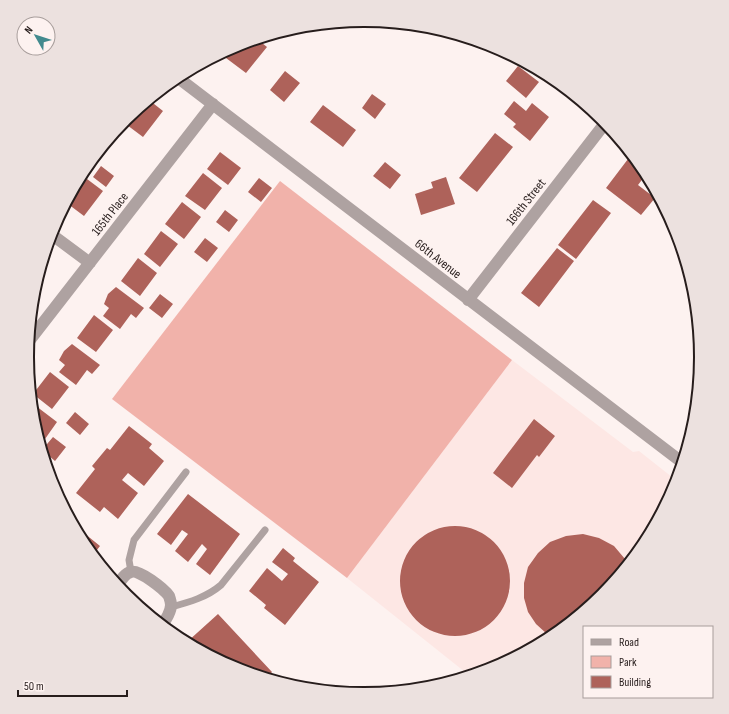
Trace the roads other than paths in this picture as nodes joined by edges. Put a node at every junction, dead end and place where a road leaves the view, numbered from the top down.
1 (183, 82) edge
2 (213, 104) junction
3 (602, 128) edge
4 (57, 238) edge
5 (90, 263) junction
6 (468, 300) junction
7 (35, 333) edge
8 (678, 459) edge
9 (186, 472) dead end
10 (265, 530) dead end
11 (131, 572) junction
12 (122, 581) edge
13 (171, 607) junction
14 (165, 620) edge

1 - 2 street, 66th Avenue
2 - 5 street, 165th Place
2 - 6 street, 66th Avenue
3 - 6 street, 166th Street
4 - 5 street
5 - 7 street, 165th Place
6 - 8 street, 66th Avenue
9 - 11 lane
10 - 13 lane
11 - 12 street
11 - 13 street
13 - 14 street

